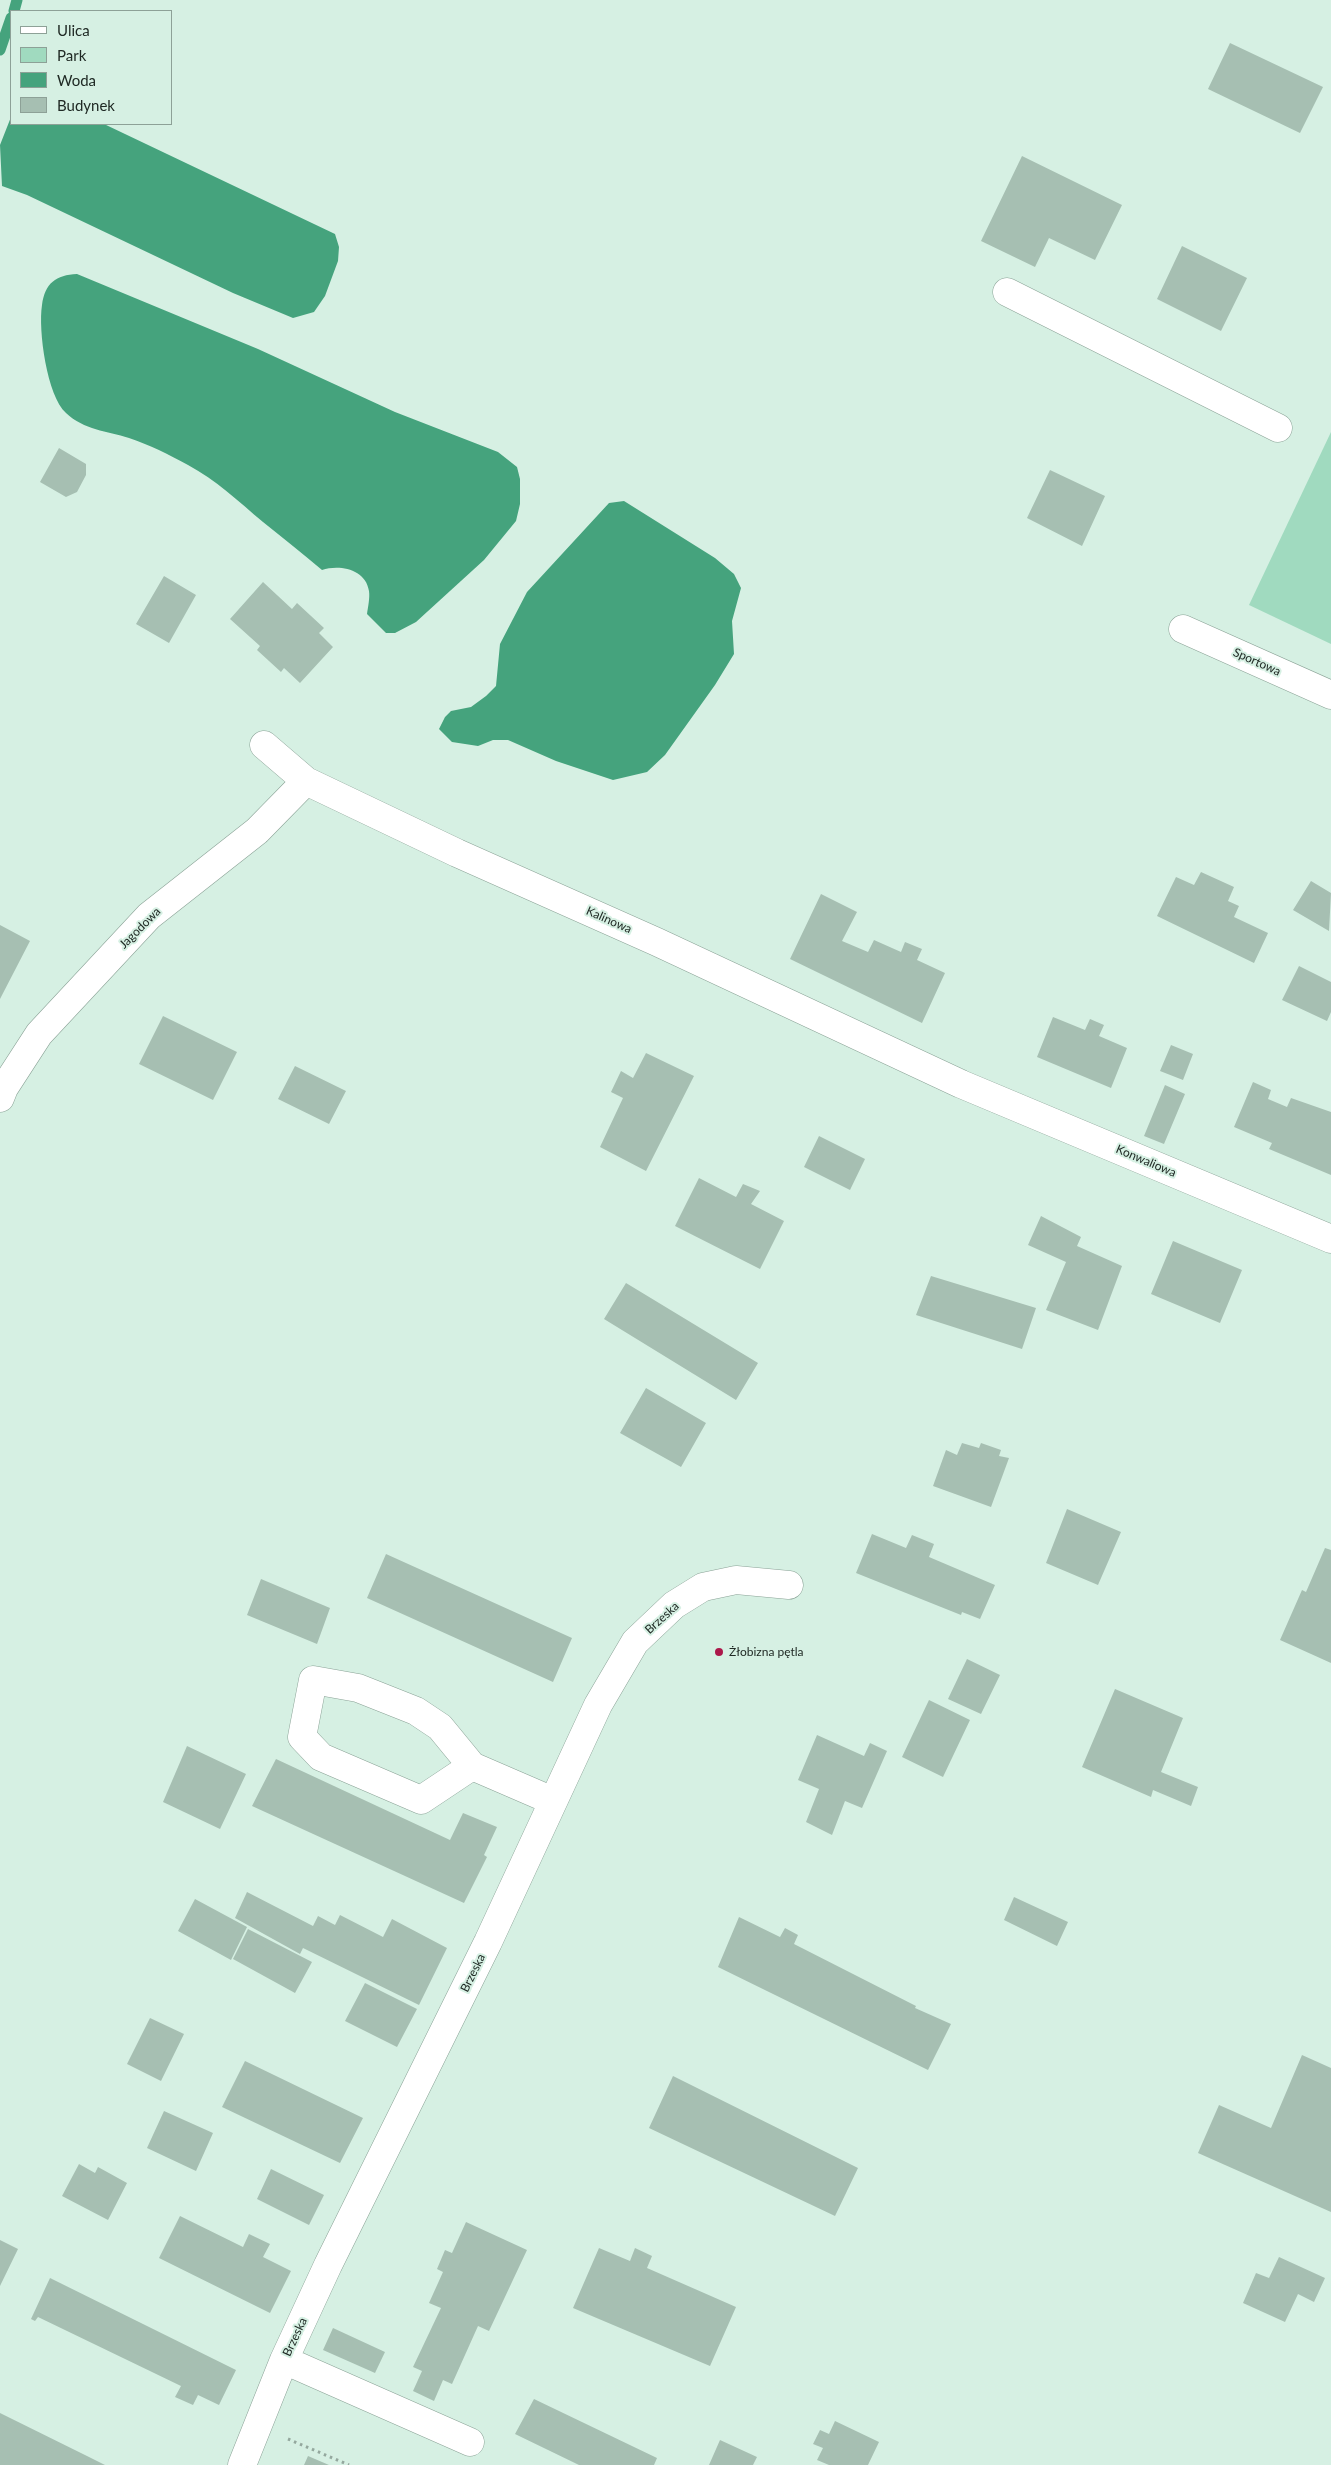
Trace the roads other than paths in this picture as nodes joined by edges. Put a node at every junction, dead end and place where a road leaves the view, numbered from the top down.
1 (1007, 292) dead end
2 (1278, 428) dead end
3 (1183, 629) dead end
4 (1331, 695) edge
5 (264, 745) dead end
6 (306, 781) junction
7 (961, 1084) joint
8 (0, 1098) edge
9 (1331, 1239) edge
10 (789, 1585) dead end
11 (472, 1766) junction
12 (553, 1800) junction
13 (284, 2360) junction
14 (470, 2442) dead end
15 (242, 2465) edge

1 - 2 street
3 - 4 street, Sportowa
5 - 6 street, Kalinowa
6 - 7 street, Kalinowa
6 - 8 street, Jagodowa
7 - 9 street, Konwaliowa
10 - 12 street, Brzeska
11 - 11 street
11 - 12 street
12 - 13 street, Brzeska
13 - 14 street
13 - 15 street, Brzeska

